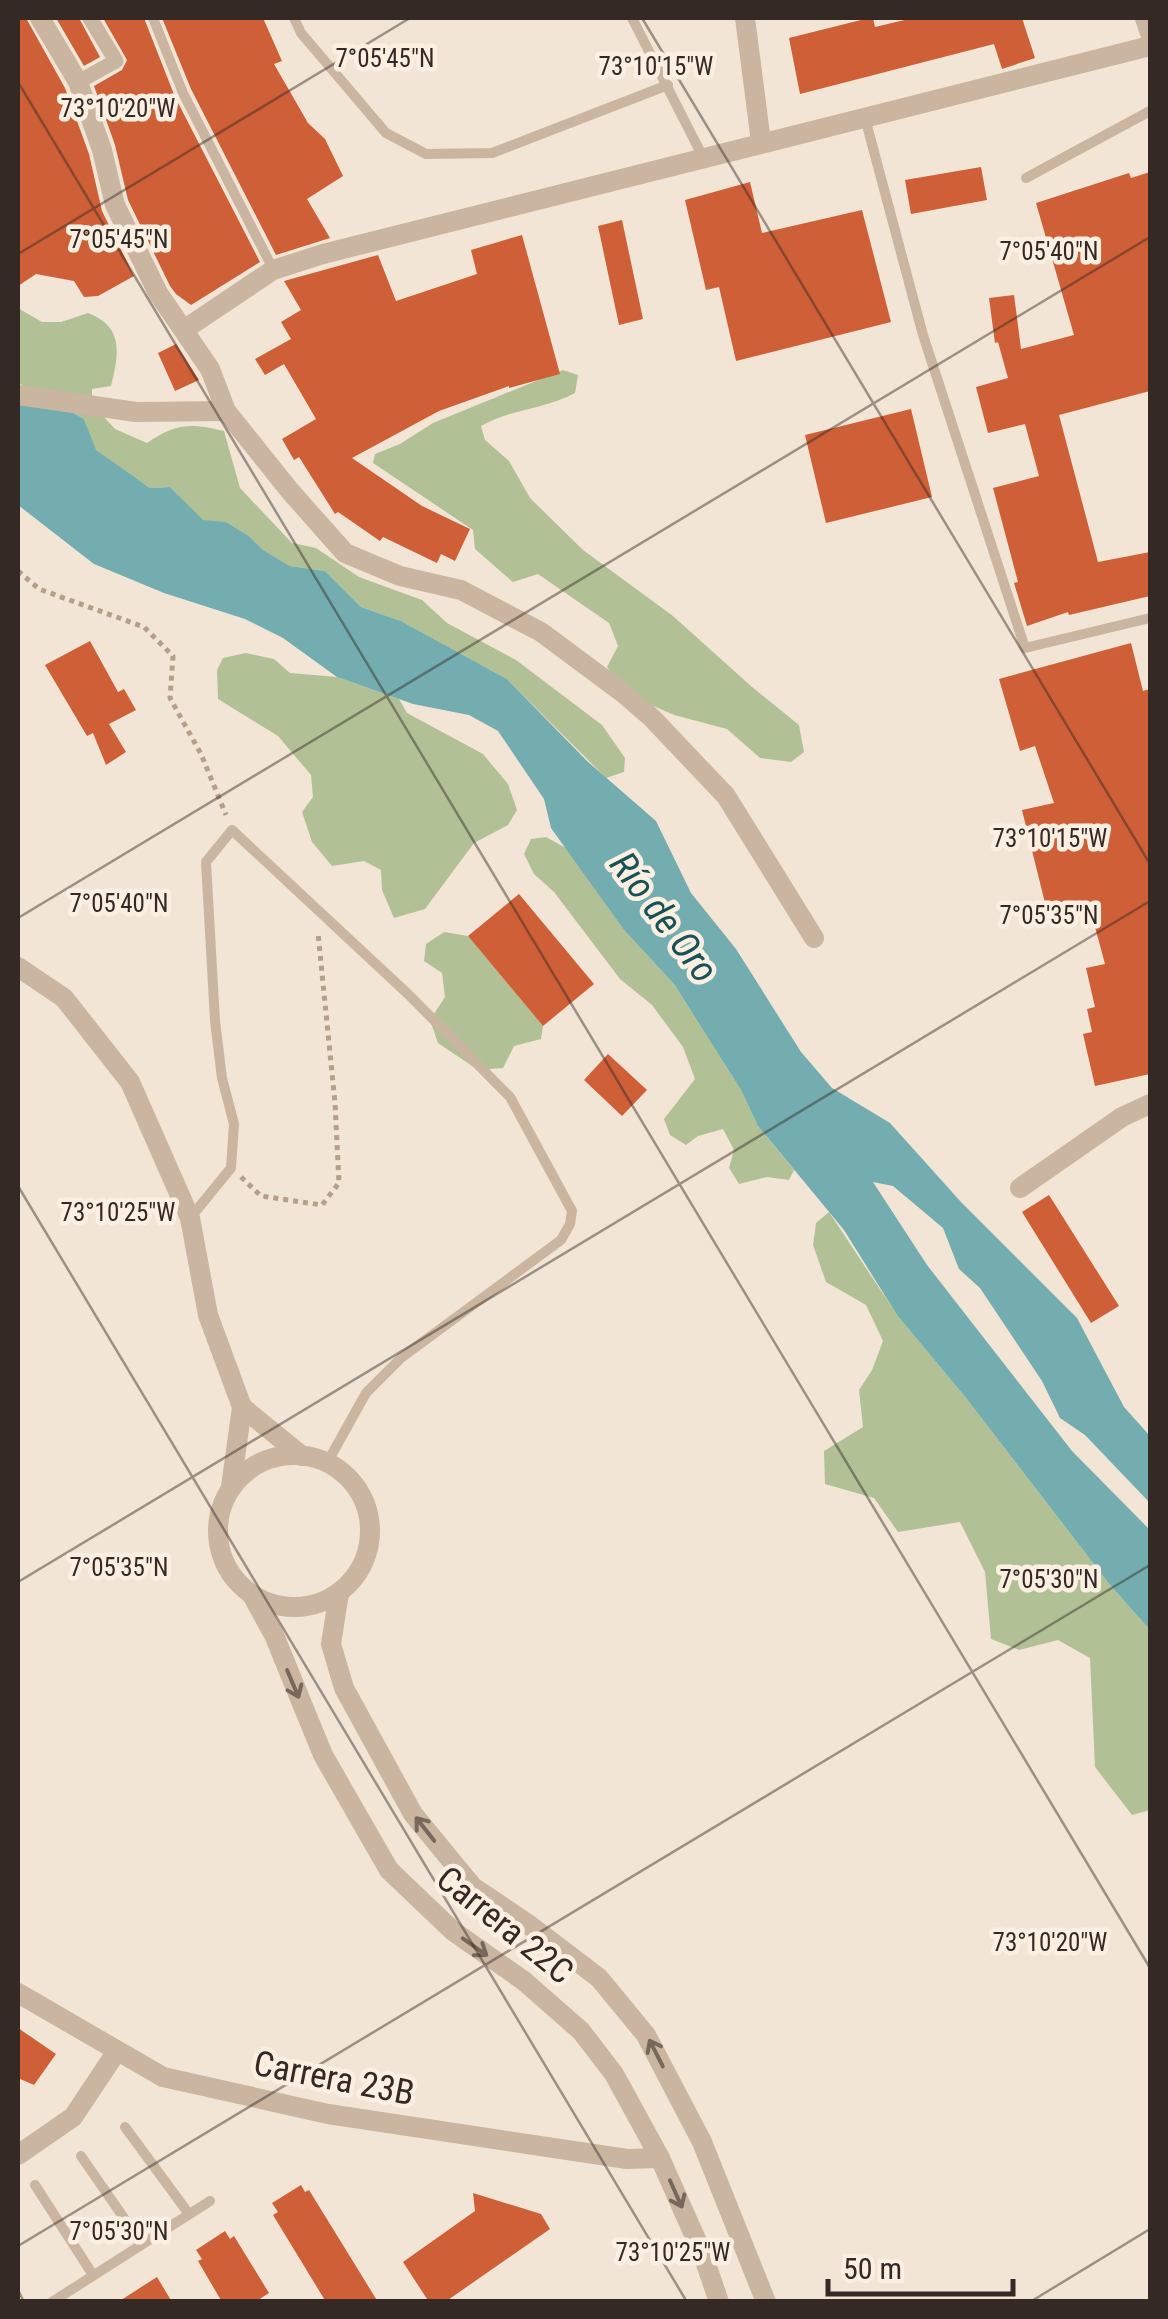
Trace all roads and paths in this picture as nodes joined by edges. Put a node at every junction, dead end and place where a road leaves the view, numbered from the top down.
1 (40, 18) edge
2 (90, 18) edge
3 (153, 18) edge
4 (294, 18) edge
5 (632, 18) edge
6 (746, 18) edge
7 (1145, 18) edge
8 (1150, 33) edge
9 (1150, 46) edge
10 (78, 82) junction
11 (668, 85) junction
12 (1150, 111) edge
13 (865, 116) junction
14 (762, 142) junction
15 (703, 157) junction
16 (1026, 178) dead end
17 (273, 270) junction
18 (185, 329) junction
19 (18, 395) edge
20 (226, 411) junction
21 (18, 572) edge
22 (1150, 618) edge
23 (232, 830) junction
24 (315, 906) junction
25 (814, 938) dead end
26 (18, 967) edge
27 (1150, 1104) edge
28 (231, 1168) junction
29 (1020, 1188) dead end
30 (190, 1218) junction
31 (242, 1407) junction
32 (302, 1456) junction
33 (327, 1463) junction
34 (231, 1486) junction
35 (339, 1592) junction
36 (252, 1596) junction
37 (18, 1993) edge
38 (118, 2051) junction
39 (126, 2127) dead end
40 (18, 2155) edge
41 (81, 2156) dead end
42 (660, 2158) junction
43 (35, 2185) dead end
44 (210, 2200) dead end
45 (189, 2214) junction
46 (142, 2244) junction
47 (93, 2276) junction
48 (52, 2302) edge
49 (719, 2302) edge
50 (766, 2302) edge

1 - 10 street
2 - 10 street
3 - 17 lane
4 - 11 lane
5 - 11 lane
6 - 14 street
7 - 8 street
9 - 13 street
10 - 18 street
11 - 15 lane
12 - 16 lane
13 - 14 street
13 - 22 lane
14 - 15 street
15 - 17 street
17 - 18 street
18 - 20 street
19 - 20 street
20 - 25 street
21 - 23 path
23 - 24 lane
23 - 28 lane
24 - 28 path
24 - 33 lane
26 - 30 street
27 - 29 street
28 - 30 lane
30 - 31 street
31 - 32 street
31 - 34 street
32 - 33 street
32 - 34 street
33 - 35 street
34 - 36 street
35 - 36 street
50 -> 35 street, Carrera 22C
36 -> 42 street, Carrera 22C
37 - 38 street, Carrera 23B
38 - 40 street
38 - 42 street, Carrera 23B
39 - 45 lane
41 - 46 lane
42 -> 49 street, Carrera 22C
43 - 47 lane
44 - 45 lane
45 - 46 lane
46 - 47 lane
47 - 48 lane

